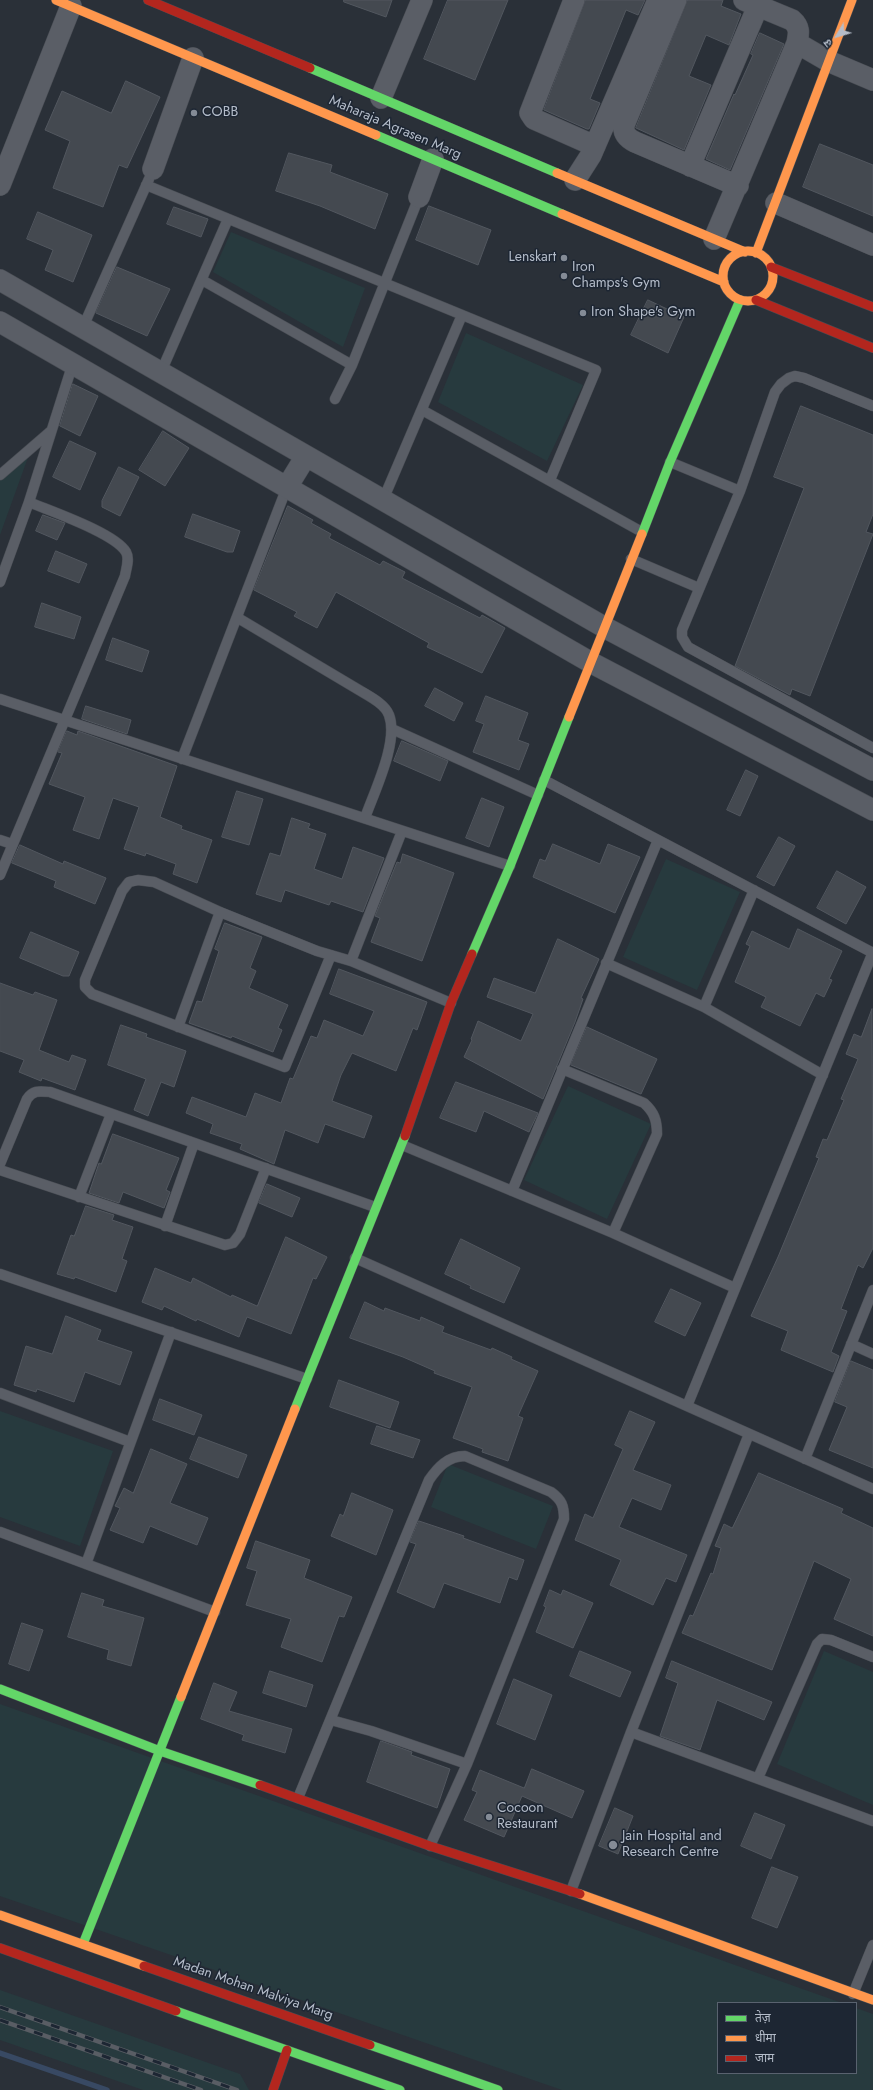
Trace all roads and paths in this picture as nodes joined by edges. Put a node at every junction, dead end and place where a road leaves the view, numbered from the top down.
1 (148, 0) edge
2 (422, 0) edge
3 (574, 0) edge
4 (658, 0) edge
5 (676, 0) edge
6 (852, 0) edge
7 (63, 3) edge
8 (751, 3) edge
9 (798, 43) junction
10 (193, 58) junction
11 (828, 61) junction
12 (873, 80) edge
13 (381, 98) junction
14 (595, 146) junction
15 (433, 159) junction
16 (690, 166) junction
17 (150, 177) junction
18 (575, 180) junction
19 (0, 185) edge
20 (738, 186) junction
21 (419, 197) joint
22 (776, 203) junction
23 (228, 219) junction
24 (714, 239) junction
25 (873, 246) edge
26 (745, 252) junction
27 (756, 253) junction
28 (771, 267) junction
29 (0, 280) edge
30 (202, 280) junction
31 (724, 282) junction
32 (384, 283) junction
33 (740, 300) junction
34 (756, 300) junction
35 (873, 308) edge
36 (462, 315) junction
37 (0, 322) edge
38 (83, 327) junction
39 (873, 348) edge
40 (73, 363) junction
41 (352, 365) junction
42 (161, 372) junction
43 (335, 399) dead end
44 (873, 406) edge
45 (422, 410) junction
46 (52, 431) junction
47 (306, 456) junction
48 (670, 462) junction
49 (0, 474) edge
50 (550, 480) junction
51 (288, 487) junction
52 (740, 491) junction
53 (383, 500) junction
54 (29, 502) junction
55 (642, 532) junction
56 (631, 559) junction
57 (0, 582) edge
58 (699, 588) junction
59 (238, 618) junction
60 (604, 627) junction
61 (590, 662) junction
62 (0, 699) edge
63 (64, 720) junction
64 (392, 729) junction
65 (873, 748) edge
66 (182, 759) junction
67 (873, 770) edge
68 (544, 780) junction
69 (538, 795) junction
70 (873, 810) edge
71 (365, 818) junction
72 (402, 831) junction
73 (0, 840) edge
74 (658, 840) junction
75 (12, 844) junction
76 (510, 866) junction
77 (0, 875) edge
78 (754, 890) junction
79 (220, 912) junction
80 (873, 953) edge
81 (331, 955) junction
82 (351, 961) junction
83 (606, 963) junction
84 (451, 1003) junction
85 (704, 1007) junction
86 (178, 1027) junction
87 (562, 1069) junction
88 (823, 1075) junction
89 (111, 1114) junction
90 (194, 1143) junction
91 (402, 1145) junction
92 (0, 1164) edge
93 (266, 1168) junction
94 (0, 1170) edge
95 (512, 1191) junction
96 (79, 1197) junction
97 (375, 1207) junction
98 (165, 1226) junction
99 (612, 1232) junction
100 (355, 1258) junction
101 (0, 1274) edge
102 (735, 1288) junction
103 (873, 1290) edge
104 (171, 1332) junction
105 (851, 1344) junction
106 (873, 1354) edge
107 (307, 1379) junction
108 (0, 1393) edge
109 (687, 1406) junction
110 (749, 1434) junction
111 (130, 1442) junction
112 (805, 1459) junction
113 (873, 1489) edge
114 (0, 1532) edge
115 (86, 1564) junction
116 (215, 1612) junction
117 (873, 1656) edge
118 (0, 1689) edge
119 (331, 1720) junction
120 (631, 1732) junction
121 (160, 1751) junction
122 (467, 1764) junction
123 (758, 1778) junction
124 (298, 1798) junction
125 (873, 1821) edge
126 (430, 1846) junction
127 (570, 1891) junction
128 (0, 1915) edge
129 (83, 1944) junction
130 (873, 1945) edge
131 (0, 1948) edge
132 (853, 1994) junction
133 (873, 2000) edge
134 (287, 2050) junction
135 (273, 2090) edge
136 (400, 2090) edge
137 (498, 2090) edge

1 - 13 street, Maharaja Agrasen Marg
2 - 13 street
3 - 14 street
4 - 14 street
5 - 16 street
6 - 11 street
7 - 10 street, Maharaja Agrasen Marg
7 - 19 street
8 - 9 street
8 - 16 street
9 - 11 street
9 - 20 street
10 - 15 street, Maharaja Agrasen Marg
10 - 17 street
11 - 12 street
11 - 22 street
13 - 18 street, Maharaja Agrasen Marg
14 - 18 street
15 - 21 street
15 - 31 street, Maharaja Agrasen Marg
16 - 20 street
17 - 23 lane
17 - 38 lane
18 - 24 street, Maharaja Agrasen Marg
20 - 24 street
21 - 32 lane
22 - 25 street
22 - 27 street
23 - 30 lane
23 - 32 lane
24 - 26 street, Maharaja Agrasen Marg
26 - 27 street, Maharaja Agrasen Marg
26 - 31 street
27 - 28 street
28 - 34 street
28 - 35 street
29 - 38 street
30 - 41 lane
30 - 42 lane
31 - 33 street, Maharaja Agrasen Marg
32 - 36 lane
32 - 41 lane
33 - 34 street
33 - 48 street
34 - 39 street
36 - 45 lane
36 - 50 lane
37 - 40 street
38 - 42 street
40 - 46 lane
40 - 51 street
41 - 43 lane
42 - 47 street
44 - 52 lane
45 - 50 lane
45 - 53 lane
46 - 49 lane
46 - 54 lane
47 - 51 street
47 - 53 street
48 - 52 lane
48 - 55 street
50 - 55 lane
51 - 59 lane
51 - 61 street
52 - 58 lane
53 - 60 street
54 - 57 lane
54 - 63 lane
55 - 56 street
56 - 58 lane
56 - 60 street
58 - 65 lane
59 - 64 lane
59 - 66 lane
60 - 61 street
60 - 67 street
61 - 68 street
61 - 70 street
62 - 63 lane
63 - 66 lane
63 - 75 lane
64 - 69 lane
64 - 71 lane
66 - 71 lane
68 - 69 street
68 - 74 lane
69 - 76 street
71 - 72 lane
72 - 76 lane
72 - 82 lane
73 - 75 lane
74 - 78 lane
74 - 83 lane
75 - 77 lane
76 - 84 street
78 - 80 lane
78 - 85 lane
79 - 81 lane
79 - 86 lane
79 - 86 lane
80 - 88 lane
81 - 82 lane
81 - 86 lane
82 - 84 lane
83 - 85 lane
83 - 87 lane
84 - 91 street
85 - 88 lane
87 - 95 lane
87 - 99 lane
88 - 102 lane
89 - 90 lane
89 - 92 lane
89 - 96 lane
90 - 93 lane
90 - 98 lane
91 - 95 lane
91 - 97 street
93 - 97 lane
93 - 98 lane
94 - 96 lane
95 - 99 lane
96 - 98 lane
97 - 100 street
99 - 102 lane
100 - 107 street
100 - 109 lane
101 - 104 lane
102 - 109 lane
103 - 105 lane
104 - 107 lane
104 - 111 lane
105 - 106 lane
105 - 112 lane
107 - 116 street
108 - 111 lane
109 - 110 lane
110 - 112 lane
110 - 120 lane
111 - 115 lane
112 - 113 lane
114 - 115 lane
115 - 116 lane
116 - 121 street
117 - 123 lane
118 - 121 street
119 - 122 lane
119 - 122 lane
119 - 124 lane
120 - 123 lane
120 - 127 lane
121 - 124 street
121 - 129 street
122 - 126 lane
123 - 125 lane
124 - 126 street
126 - 127 street
127 - 132 street
128 - 129 street, Madan Mohan Malviya Marg
129 - 137 street, Madan Mohan Malviya Marg
130 - 132 lane
131 - 134 street
132 - 133 street
134 - 135 street
134 - 136 street

